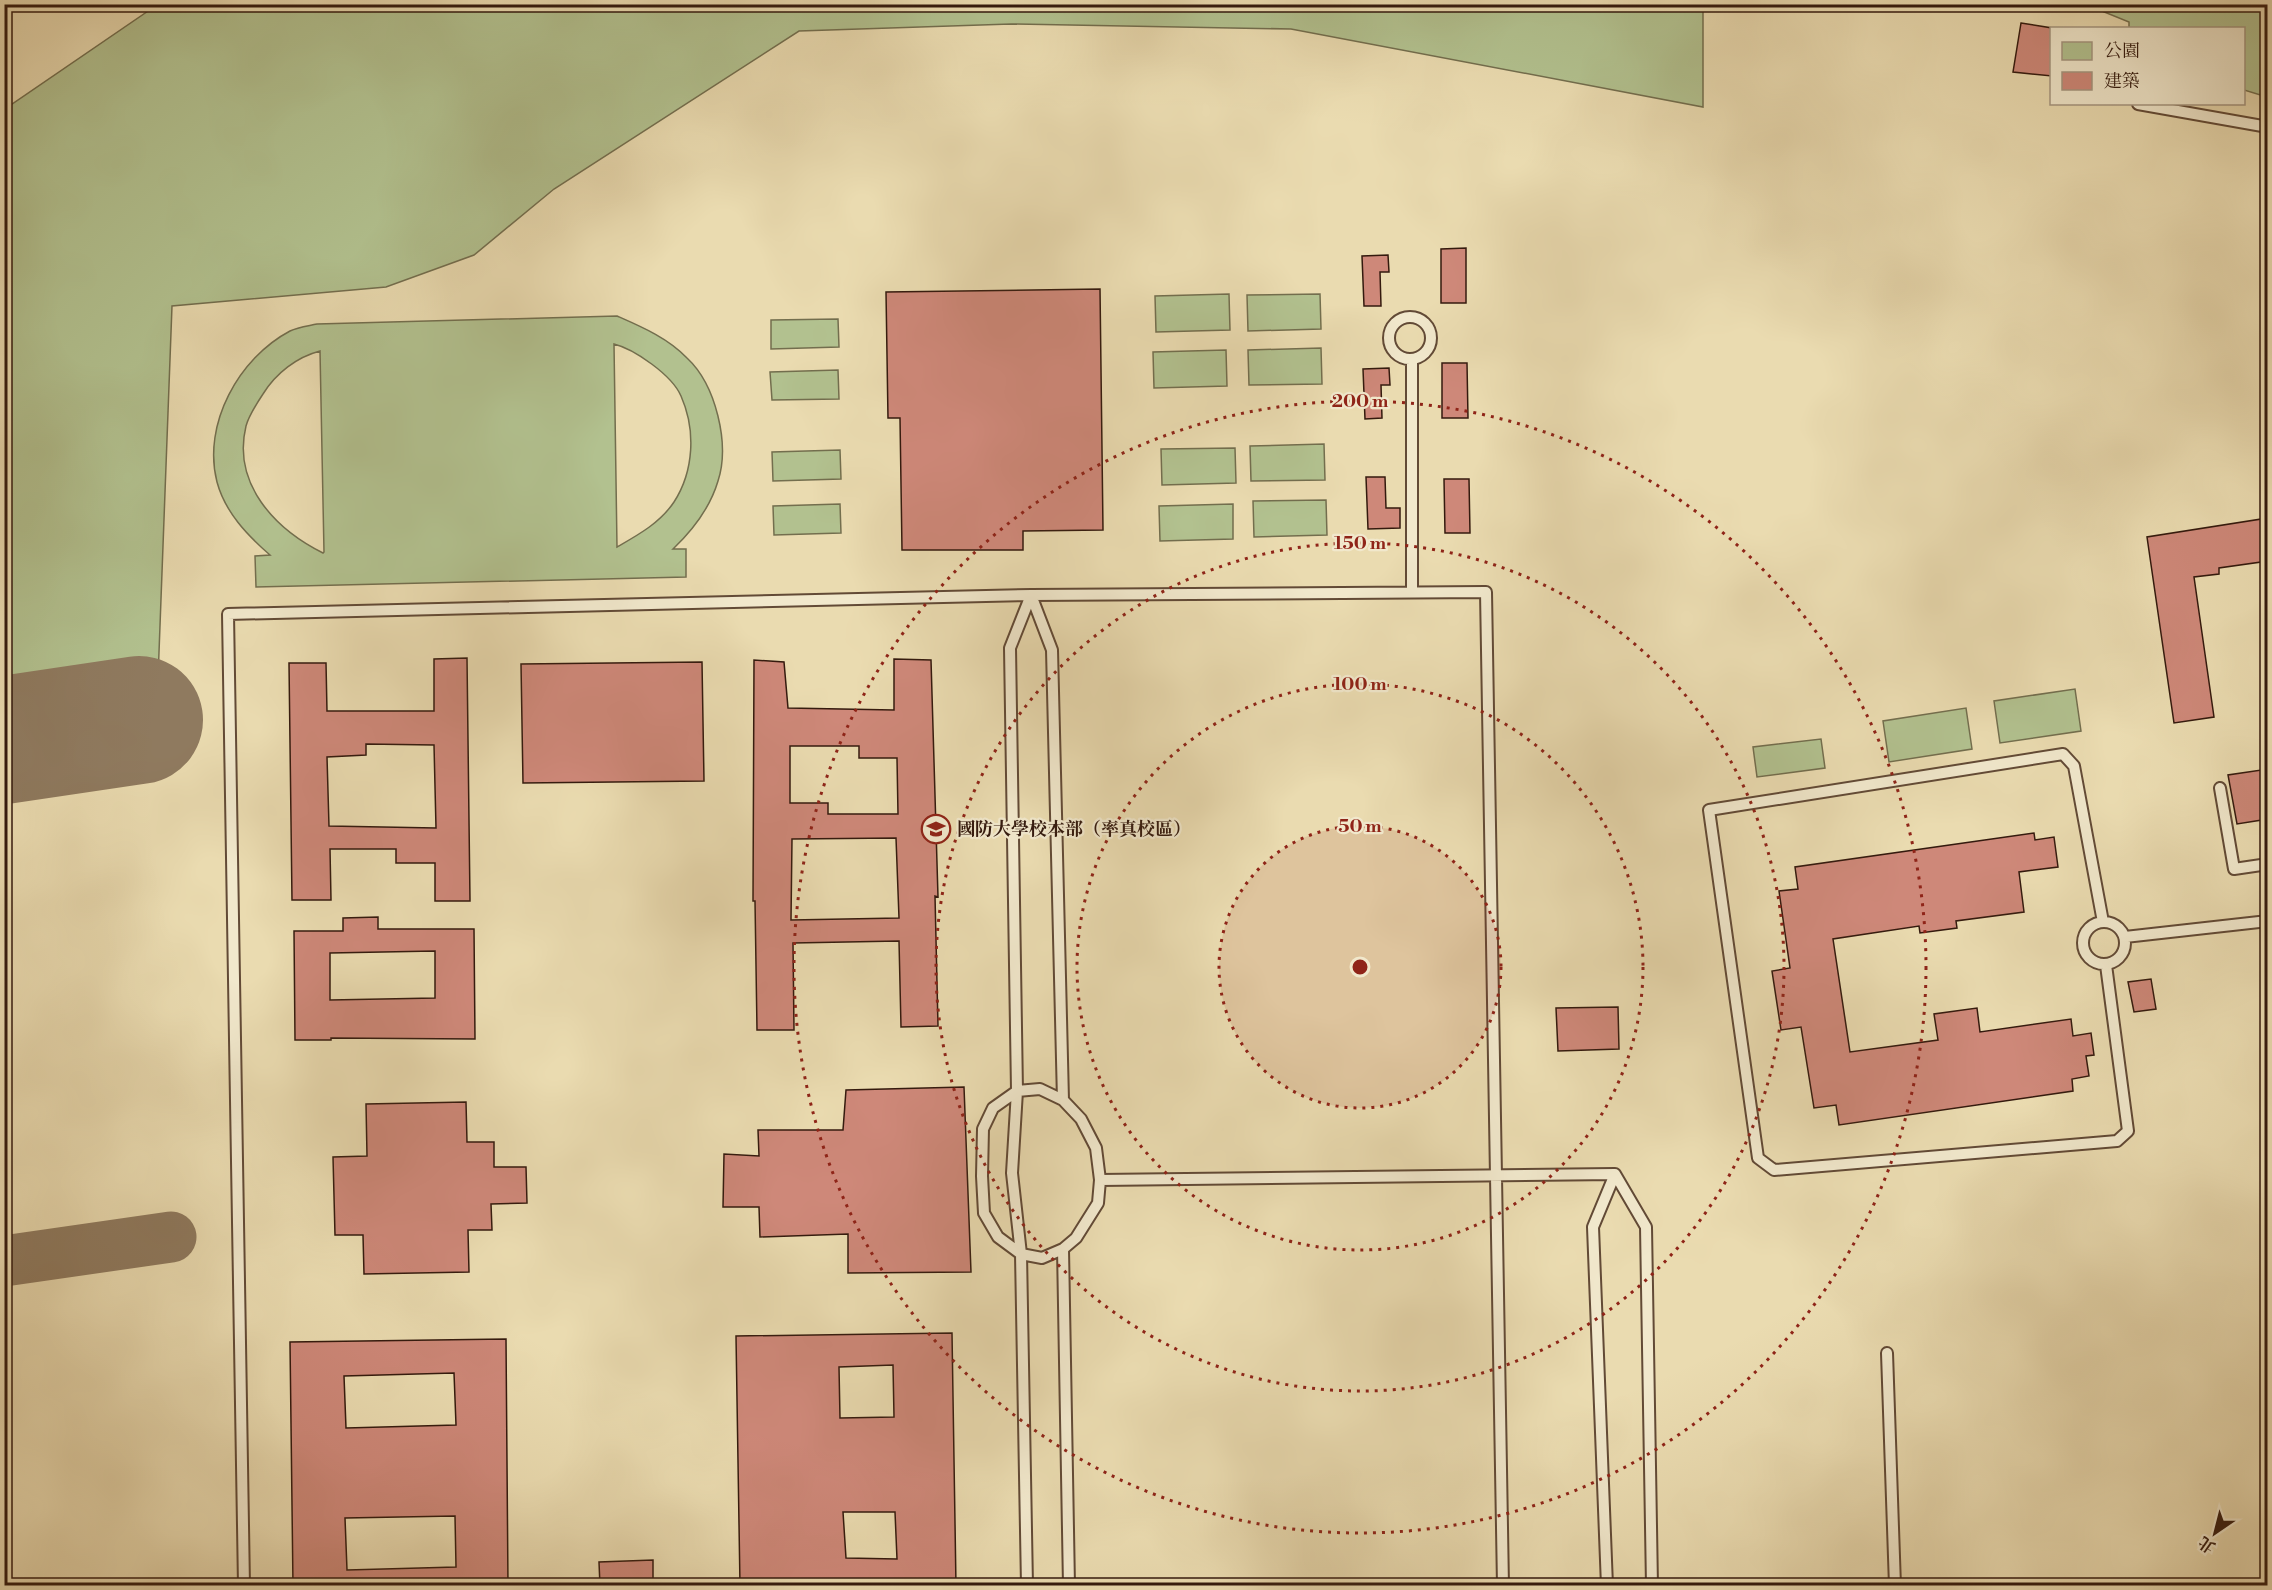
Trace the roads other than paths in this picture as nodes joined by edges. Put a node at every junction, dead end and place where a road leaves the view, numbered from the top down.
1 (2144, 105) edge
2 (2268, 127) edge
3 (1412, 360) junction
4 (1412, 592) junction
5 (1030, 595) junction
6 (2220, 788) dead end
7 (2268, 864) edge
8 (2268, 921) edge
9 (2103, 922) junction
10 (2125, 937) junction
11 (2106, 965) junction
12 (1017, 1091) junction
13 (1063, 1100) junction
14 (1615, 1174) junction
15 (1497, 1175) junction
16 (1100, 1180) junction
17 (1063, 1249) junction
18 (1021, 1254) junction
19 (1887, 1353) dead end
20 (244, 1586) edge
21 (1027, 1586) edge
22 (1069, 1586) edge
23 (1503, 1586) edge
24 (1607, 1586) edge
25 (1652, 1586) edge
26 (1895, 1586) edge

1 - 2 lane
3 - 3 lane
3 - 4 lane
4 - 5 lane
4 - 15 lane
5 - 12 lane
5 - 13 lane
5 - 20 lane
6 - 7 lane
8 - 10 lane
9 - 10 lane
9 - 11 lane
9 - 11 lane
10 - 11 lane
12 - 13 lane
12 - 18 lane
12 - 18 lane
13 - 16 lane
14 - 15 lane
14 - 24 lane
14 - 25 lane
15 - 16 lane
15 - 23 lane
16 - 17 lane
17 - 18 lane
17 - 22 lane
18 - 21 lane
19 - 26 lane

